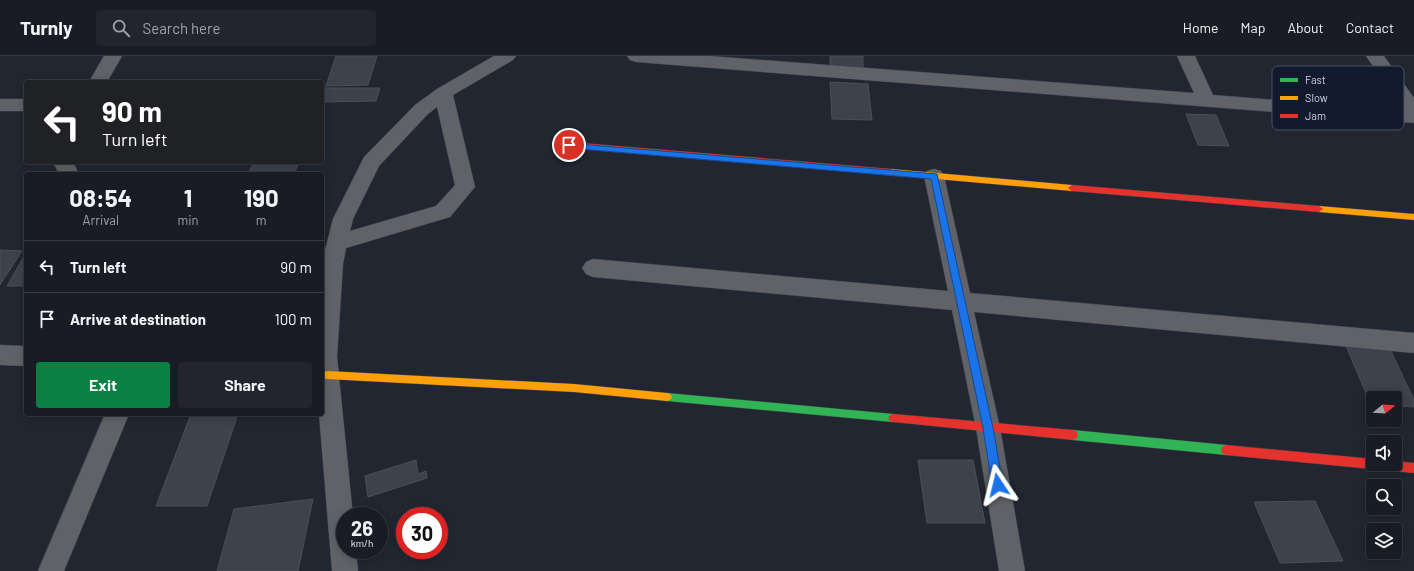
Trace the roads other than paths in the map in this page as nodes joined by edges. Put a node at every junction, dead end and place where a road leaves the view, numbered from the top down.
1 (112, 56) edge
2 (507, 56) edge
3 (636, 56) edge
4 (1186, 56) edge
5 (1376, 56) edge
6 (1383, 66) edge
7 (99, 80) edge
8 (443, 93) junction
9 (1404, 97) edge
10 (1206, 100) junction
11 (0, 105) edge
12 (24, 105) edge
13 (1272, 105) edge
14 (1414, 112) edge
15 (1404, 116) edge
16 (1414, 117) edge
17 (569, 145) dead end
18 (934, 176) junction
19 (1414, 217) edge
20 (337, 243) junction
21 (593, 268) dead end
22 (960, 302) junction
23 (1414, 343) edge
24 (0, 355) edge
25 (24, 356) edge
26 (325, 363) edge
27 (115, 416) edge
28 (988, 428) junction
29 (1414, 468) edge
30 (51, 571) edge
31 (345, 571) edge
32 (1012, 571) edge

1 - 7 street
2 - 8 street
3 - 10 street
4 - 10 street
5 - 6 street
8 - 20 street
8 - 20 street
9 - 14 street
10 - 13 street
11 - 12 street
15 - 16 street
17 - 18 street
18 - 19 street
18 - 22 street
20 - 26 street
21 - 22 street
22 - 23 street
22 - 28 street
24 - 25 street
26 - 28 street
26 - 31 street
27 - 30 street
28 - 29 street
28 - 32 street

